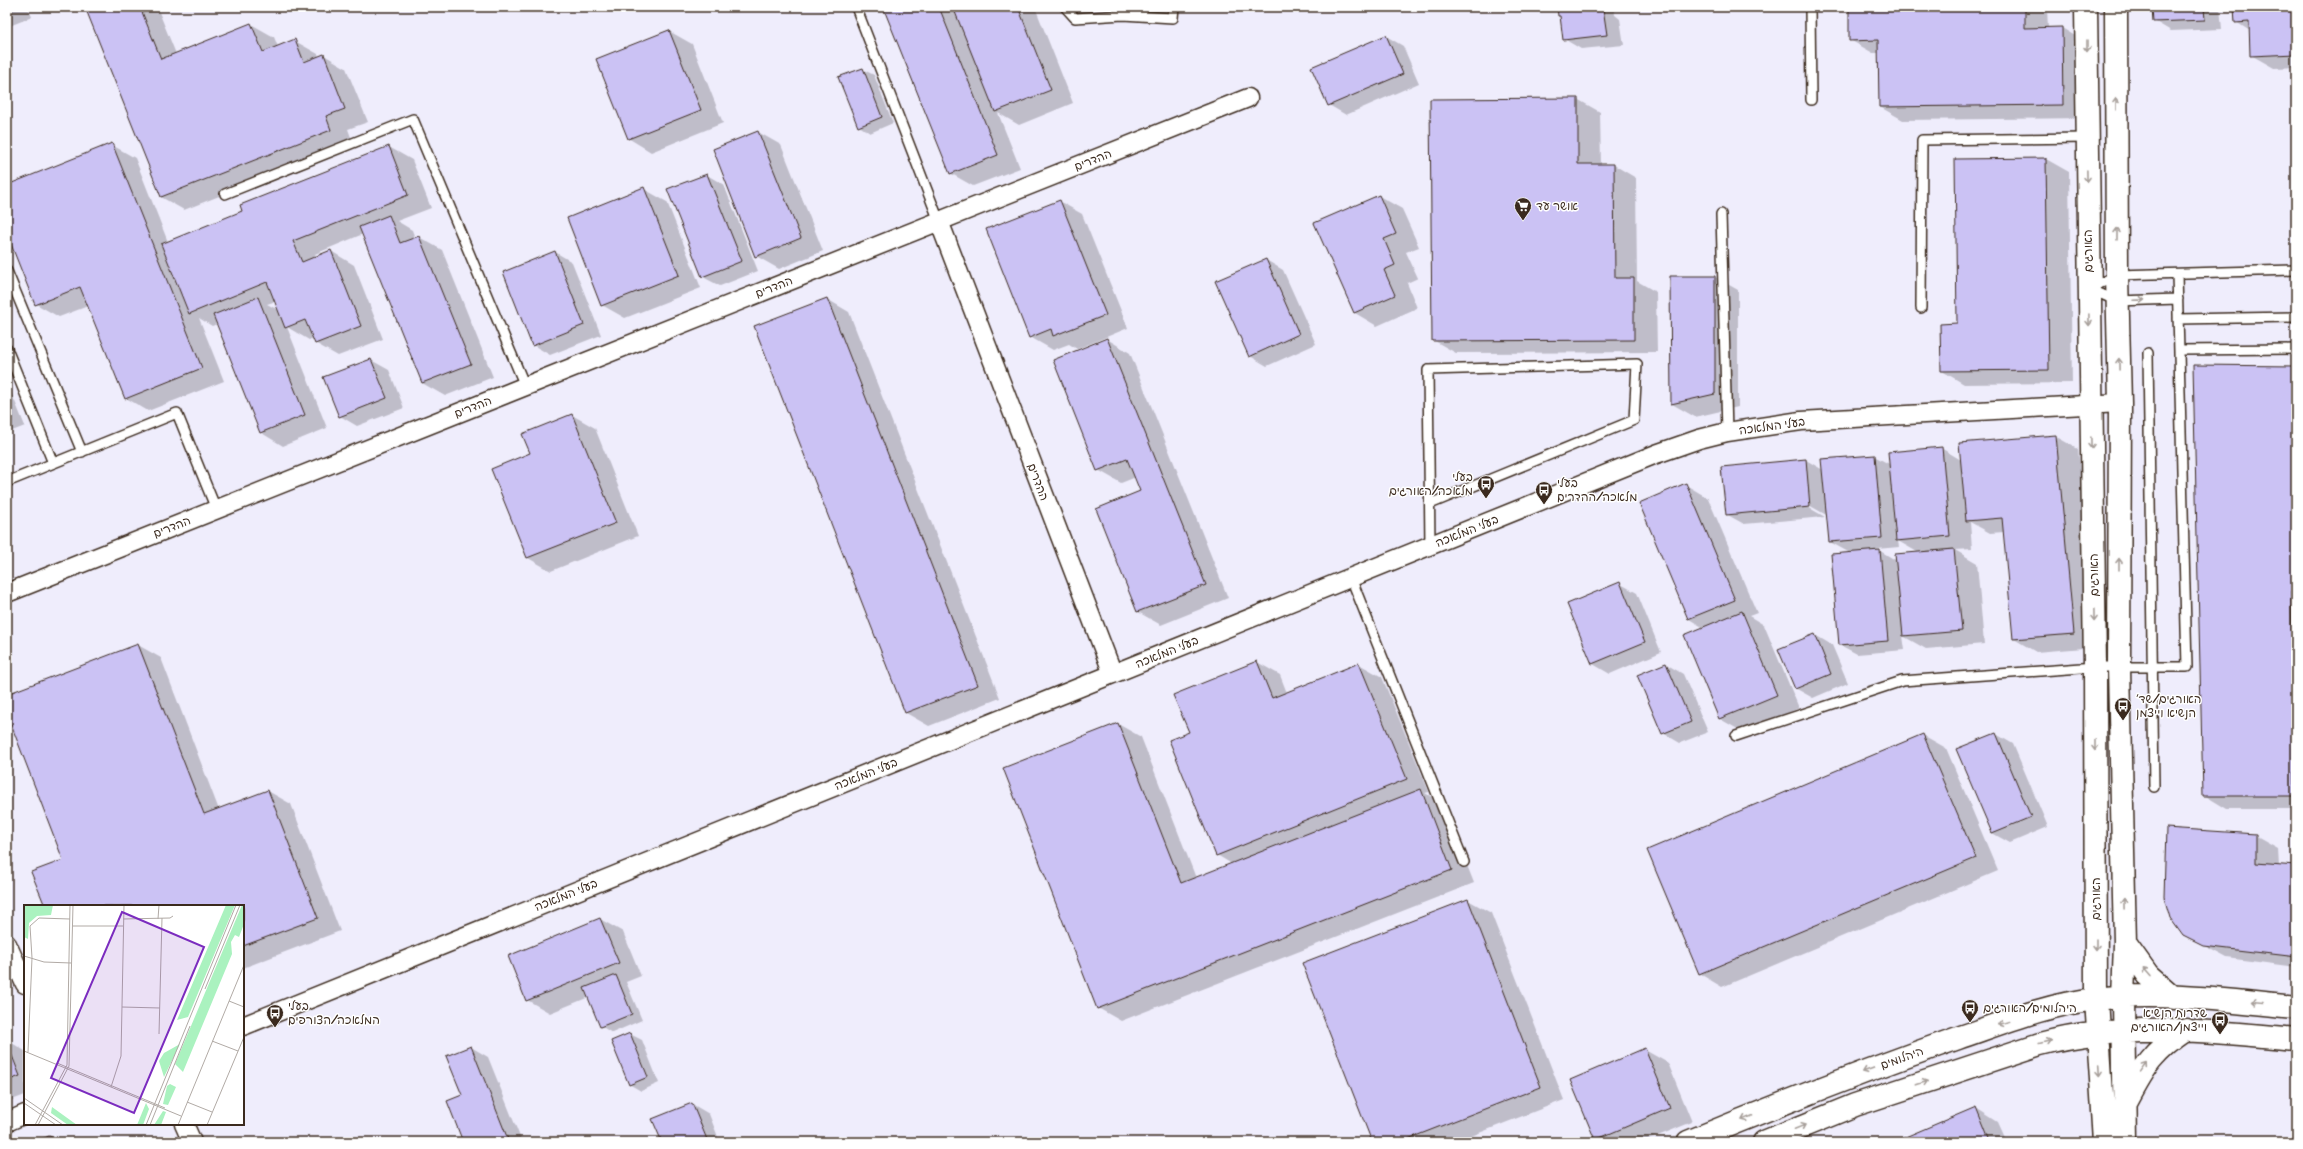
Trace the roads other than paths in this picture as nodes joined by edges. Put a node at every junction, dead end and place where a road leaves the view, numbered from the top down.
1 (856, 7) edge
2 (1065, 7) edge
3 (1174, 7) edge
4 (1810, 7) edge
5 (2086, 7) edge
6 (2116, 7) edge
7 (1248, 98) dead end
8 (1811, 100) dead end
9 (2087, 138) junction
10 (225, 194) dead end
11 (1721, 214) dead end
12 (939, 221) junction
13 (2296, 270) edge
14 (7, 271) edge
15 (2176, 274) junction
16 (2117, 275) junction
17 (2089, 289) junction
18 (2178, 299) junction
19 (2117, 301) junction
20 (1922, 308) dead end
21 (2296, 317) edge
22 (2178, 319) junction
23 (7, 349) edge
24 (2296, 349) edge
25 (2179, 350) junction
26 (2148, 353) dead end
27 (525, 386) junction
28 (2120, 403) junction
29 (2090, 404) junction
30 (1727, 432) junction
31 (82, 452) junction
32 (53, 463) junction
33 (7, 482) edge
34 (1430, 504) junction
35 (216, 509) junction
36 (1430, 546) junction
37 (1351, 578) junction
38 (7, 593) edge
39 (2152, 666) junction
40 (2095, 667) junction
41 (2119, 667) junction
42 (1112, 674) junction
43 (1736, 736) dead end
44 (2154, 787) dead end
45 (1464, 862) dead end
46 (2125, 943) junction
47 (7, 944) edge
48 (24, 982) edge
49 (2173, 997) junction
50 (2123, 998) junction
51 (2096, 999) junction
52 (2296, 1007) edge
53 (244, 1026) edge
54 (2123, 1029) junction
55 (2186, 1029) junction
56 (2097, 1032) junction
57 (2296, 1039) edge
58 (2126, 1101) junction
59 (24, 1114) edge
60 (7, 1122) edge
61 (184, 1125) edge
62 (192, 1142) edge
63 (1688, 1142) edge
64 (1764, 1142) edge
65 (2105, 1142) edge
66 (2125, 1142) edge

1 - 12 lane
2 - 3 lane
4 - 8 lane
5 -> 9 street, האורגים
16 -> 6 street, האורגים
7 - 12 street, ההדרים
9 -> 17 street, האורגים
9 - 20 lane
10 - 27 lane
11 - 30 lane
12 - 27 street, ההדרים
12 - 42 street, ההדרים
13 - 15 lane
14 - 31 lane
15 - 16 lane
15 - 18 lane
16 - 17 lane
16 - 19 street, האורגים
17 - 19 lane
17 -> 29 street, האורגים
19 -> 18 lane
18 - 22 lane
28 -> 19 street, האורגים
21 - 22 lane
22 - 25 lane
23 - 32 lane
24 - 25 lane
25 - 39 lane
26 - 39 lane
27 - 35 street, ההדרים
28 - 29 street, בעלי המלאכה
41 -> 28 street, האורגים
29 - 30 street, בעלי המלאכה
29 -> 40 street, האורגים
30 - 36 street, בעלי המלאכה
31 - 32 lane
31 - 35 lane
32 - 33 lane
34 - 34 lane
34 - 36 lane
35 - 38 street, ההדרים
36 - 37 street, בעלי המלאכה
37 - 42 street, בעלי המלאכה
37 - 45 lane
39 - 41 lane
39 - 44 lane
40 - 41 lane
40 - 43 lane
40 -> 51 street, האורגים
46 -> 41 street, האורגים
42 - 53 street, בעלי המלאכה
49 -> 46 street
46 - 50 street, האורגים
47 - 48 street
49 - 50 street, היהלומים
52 -> 49 street, היהלומים
50 - 51 street, היהלומים
50 - 54 street, האורגים
51 - 56 street, האורגים
51 -> 63 street, היהלומים
54 - 55 street
54 - 56 street
54 - 58 street, האורגים
55 - 57 street
58 -> 55 street
64 -> 56 street
56 -> 65 street, האורגים
58 - 66 street, האורגים
59 - 60 street
61 - 62 street

